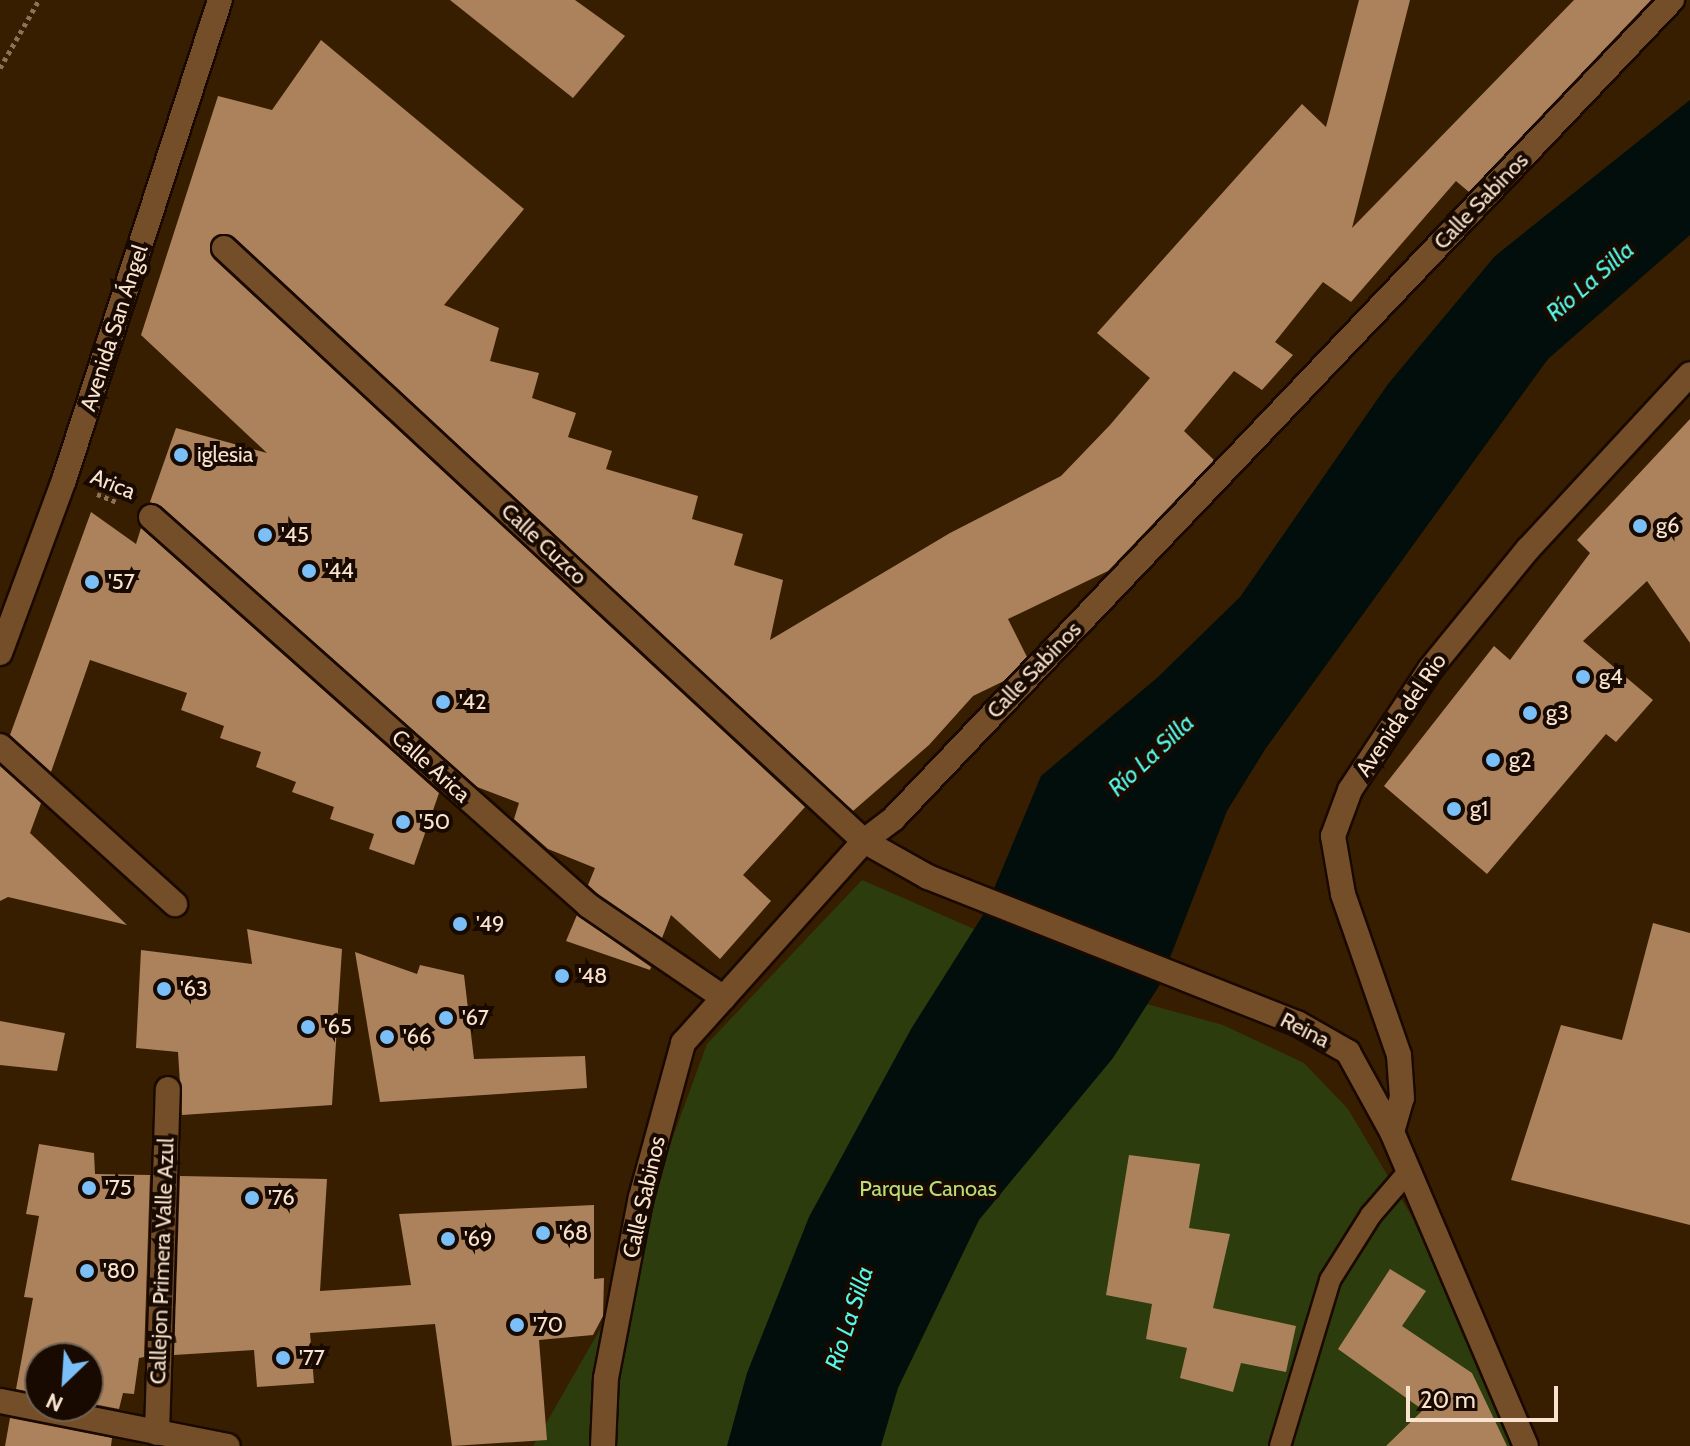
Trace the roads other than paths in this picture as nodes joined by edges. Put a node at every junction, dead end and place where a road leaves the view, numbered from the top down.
1 (220, 0) edge
2 (1672, 0) edge
3 (224, 248) dead end
4 (1690, 374) edge
5 (151, 517) road end
6 (0, 653) edge
7 (0, 746) edge
8 (864, 841) junction
9 (175, 904) dead end
10 (724, 998) junction
11 (168, 1089) dead end
12 (1392, 1132) junction
13 (1408, 1172) junction
14 (0, 1401) edge
15 (157, 1433) junction
16 (228, 1446) edge
17 (603, 1446) edge
18 (1280, 1446) edge
19 (1526, 1446) edge

1 - 6 street, Avenida San Ángel
2 - 8 street, Calle Sabinos
3 - 8 street, Calle Cuzco
4 - 12 street, Avenida del Rio
5 - 10 street, Calle Arica
7 - 9 street
8 - 10 street, Calle Sabinos
8 - 12 street, Reina
10 - 17 street, Calle Sabinos
11 - 15 street, Callejon Primera Valle Azul
12 - 13 street, Reina
13 - 18 lane
13 - 19 street, Reina
14 - 15 street
15 - 16 street

